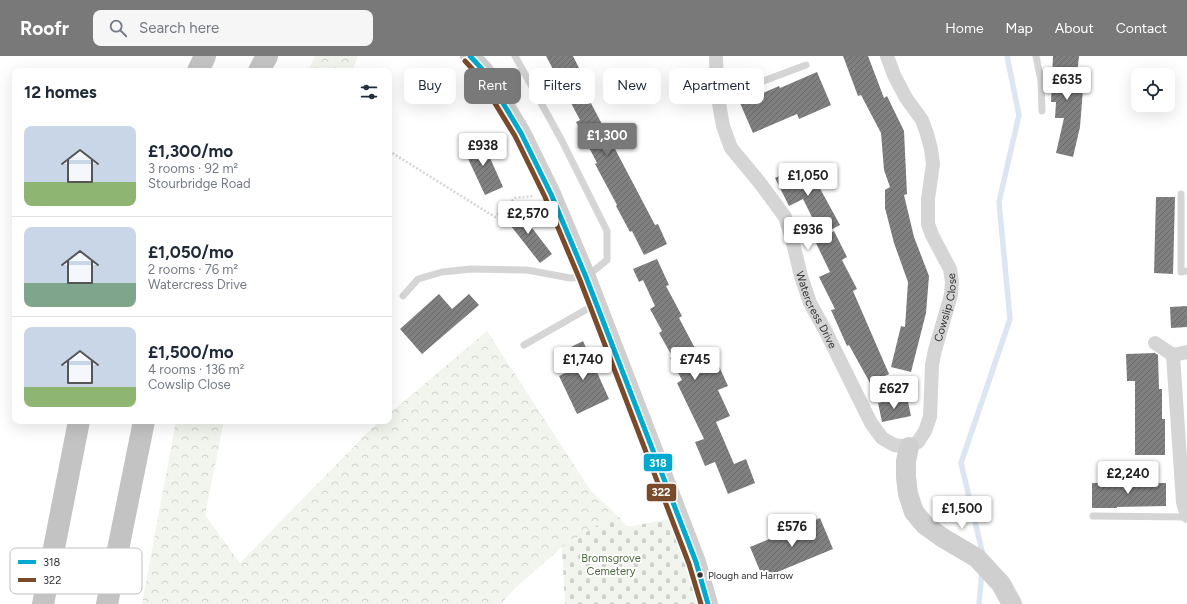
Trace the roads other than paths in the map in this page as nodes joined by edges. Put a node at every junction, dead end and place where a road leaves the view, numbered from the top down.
1 (205, 56) edge
2 (267, 56) edge
3 (470, 56) edge
4 (515, 56) edge
5 (716, 56) edge
6 (887, 56) edge
7 (1036, 56) edge
8 (806, 65) dead end
9 (199, 68) edge
10 (261, 68) edge
11 (716, 68) edge
12 (764, 81) edge
13 (719, 104) edge
14 (1042, 111) dead end
15 (1181, 194) dead end
16 (1187, 271) edge
17 (586, 277) junction
18 (403, 296) dead end
19 (596, 304) junction
20 (1155, 343) dead end
21 (524, 345) dead end
22 (1187, 352) edge
23 (1173, 355) junction
24 (78, 424) edge
25 (143, 424) edge
26 (909, 447) junction
27 (1093, 516) dead end
28 (1187, 516) edge
29 (54, 548) edge
30 (119, 548) edge
31 (45, 594) edge
32 (110, 594) edge
33 (43, 604) edge
34 (108, 604) edge
35 (708, 604) edge
36 (1012, 604) edge

1 - 9 highway
2 - 10 highway
3 - 17 main road
4 - 17 lane
5 - 11 street, Watercress Drive
6 - 26 street, Cowslip Close
7 - 14 lane
8 - 12 lane
13 - 26 street, Watercress Drive
15 - 16 lane
17 - 18 lane
17 - 19 main road
19 - 21 lane
19 - 35 main road
20 - 23 street
22 - 23 street
23 - 28 street
24 - 29 highway
25 - 30 highway
26 - 36 main road
27 - 28 lane
31 - 33 highway
32 - 34 highway

